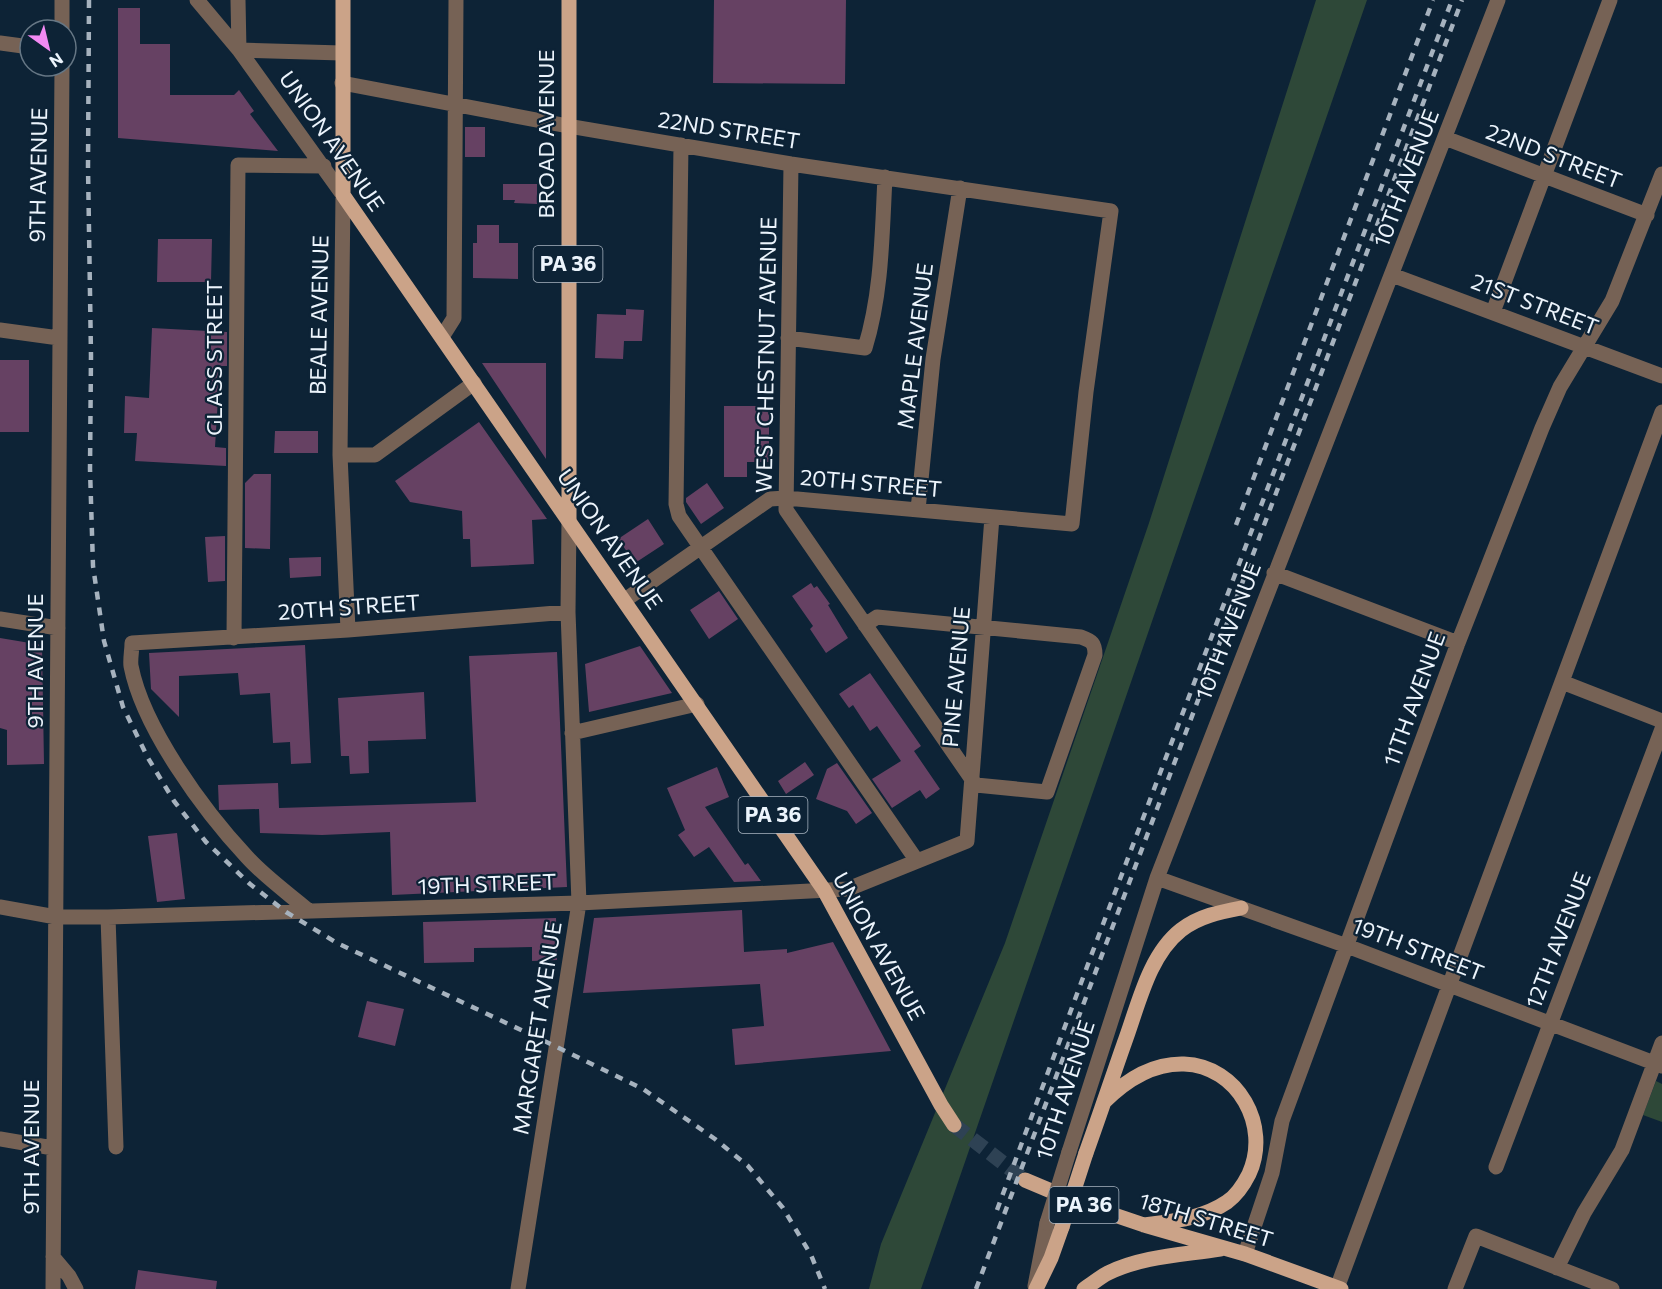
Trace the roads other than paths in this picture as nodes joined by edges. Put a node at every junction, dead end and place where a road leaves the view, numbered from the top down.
1 (62, 0) edge
2 (196, 0) edge
3 (238, 0) edge
4 (343, 0) edge
5 (456, 0) edge
6 (569, 0) edge
7 (1498, 0) edge
8 (1610, 0) edge
9 (62, 18) edge
10 (0, 43) edge
11 (18, 45) edge
12 (239, 50) junction
13 (342, 53) junction
14 (62, 78) edge
15 (342, 83) junction
16 (455, 104) junction
17 (568, 126) junction
18 (1445, 138) junction
19 (681, 145) junction
20 (790, 164) junction
21 (324, 166) junction
22 (1662, 174) edge
23 (1543, 176) junction
24 (885, 177) junction
25 (960, 188) junction
26 (343, 195) junction
27 (1647, 215) junction
28 (1392, 275) junction
29 (1493, 312) junction
30 (0, 330) edge
31 (442, 337) junction
32 (59, 338) junction
33 (788, 338) junction
34 (1584, 346) junction
35 (1662, 376) edge
36 (474, 383) junction
37 (1662, 412) edge
38 (340, 455) junction
39 (786, 498) junction
40 (918, 510) junction
41 (992, 517) junction
42 (568, 520) junction
43 (1072, 524) joint
44 (701, 547) junction
45 (1274, 573) junction
46 (625, 600) junction
47 (568, 612) junction
48 (0, 619) edge
49 (865, 625) junction
50 (983, 627) junction
51 (58, 628) junction
52 (348, 630) junction
53 (234, 638) junction
54 (1458, 643) junction
55 (1562, 682) junction
56 (697, 704) junction
57 (1662, 721) edge
58 (1662, 729) edge
59 (572, 733) junction
60 (971, 778) junction
61 (967, 841) joint
62 (917, 861) junction
63 (1157, 878) junction
64 (824, 890) junction
65 (579, 903) junction
66 (0, 907) edge
67 (1241, 908) junction
68 (309, 911) junction
69 (56, 917) junction
70 (108, 917) junction
71 (1347, 946) junction
72 (1450, 985) junction
73 (1551, 1024) junction
74 (1662, 1043) edge
75 (1658, 1065) edge
76 (1104, 1102) junction
77 (954, 1125) tunnel mouth
78 (0, 1139) edge
79 (116, 1147) dead end
80 (53, 1148) junction
81 (1497, 1167) dead end
82 (1025, 1180) tunnel mouth
83 (1055, 1225) junction
84 (1144, 1225) junction
85 (1227, 1248) junction
86 (1245, 1254) junction
87 (53, 1257) junction
88 (1557, 1268) junction
89 (1339, 1288) edge
90 (53, 1289) edge
91 (76, 1289) edge
92 (518, 1289) edge
93 (1035, 1289) edge
94 (1084, 1289) edge
95 (1455, 1289) edge
96 (1612, 1289) edge

1 - 9 street
2 - 12 street, UNION AVENUE
3 - 12 street
4 - 13 main road, BEALE AVENUE
5 - 16 street
6 - 17 main road, BROAD AVENUE / PA 36
7 - 18 street, 10TH AVENUE
8 - 23 street
10 - 11 street
12 - 13 street
12 - 21 street, UNION AVENUE
13 - 15 main road, BEALE AVENUE
14 - 32 street, 9TH AVENUE
15 - 16 street, 22ND STREET
15 - 26 main road, BEALE AVENUE
16 - 17 street, 22ND STREET
16 - 31 street
17 - 19 street, 22ND STREET
17 - 42 main road, BROAD AVENUE / PA 36
18 - 23 street, 22ND STREET
18 - 28 street, 10TH AVENUE
19 - 20 street, 22ND STREET
19 - 44 street
20 - 24 street, 22ND STREET
20 - 33 street, WEST CHESTNUT AVENUE
21 - 26 street, UNION AVENUE
21 - 53 street, GLASS STREET
22 - 27 street, 11TH AVENUE
23 - 27 street, 22ND STREET
23 - 29 street
24 - 25 street, 22ND STREET
24 - 33 street
25 - 40 street, MAPLE AVENUE
25 - 43 street, 22ND STREET
26 - 31 main road, UNION AVENUE / PA 36
26 - 38 street, BEALE AVENUE
27 - 34 street, 11TH AVENUE
28 - 29 street, 21ST STREET
28 - 45 street, 10TH AVENUE
29 - 34 street, 21ST STREET
30 - 32 street
31 - 36 main road, UNION AVENUE / PA 36
32 - 51 street, 9TH AVENUE
33 - 39 street, WEST CHESTNUT AVENUE
34 - 35 street, 21ST STREET
34 - 54 street, 11TH AVENUE
36 - 38 street
36 - 42 main road, UNION AVENUE / PA 36
37 - 55 street
38 - 52 street, BEALE AVENUE
39 - 40 street, 20TH STREET
39 - 44 street, 20TH STREET
39 - 49 street, WEST CHESTNUT AVENUE
40 - 41 street, 20TH STREET
41 - 43 street, 20TH STREET
41 - 50 street, PINE AVENUE
42 - 46 main road, UNION AVENUE / PA 36
42 - 47 street, MARGARET AVENUE
44 - 46 street, 20TH STREET
44 - 62 street
45 - 54 street
45 - 63 street, 10TH AVENUE
46 - 56 main road, UNION AVENUE / PA 36
47 - 52 street, 20TH STREET
47 - 59 street, MARGARET AVENUE
48 - 51 street
49 - 50 street
49 - 60 street, WEST CHESTNUT AVENUE
50 - 60 street, PINE AVENUE
50 - 60 street
51 - 69 street, 9TH AVENUE
52 - 53 street, 20TH STREET
53 - 68 street, 20TH STREET
54 - 71 street, 11TH AVENUE
55 - 57 street
55 - 72 street
56 - 59 street
56 - 64 main road, UNION AVENUE / PA 36
58 - 73 street, 12TH AVENUE
59 - 65 street, MARGARET AVENUE
60 - 61 street, PINE AVENUE
61 - 62 street, 19TH STREET
62 - 64 street, 19TH STREET
63 - 67 street, 19TH STREET
63 - 83 street, 10TH AVENUE, bridge
64 - 65 street, 19TH STREET
64 - 77 main road, UNION AVENUE / PA 36
65 - 68 street, 19TH STREET
65 - 92 street, MARGARET AVENUE
66 - 69 street, 19TH STREET
67 - 71 street, 19TH STREET
67 - 76 main road
68 - 70 street, 19TH STREET
69 - 70 street, 19TH STREET
69 - 80 street, 9TH AVENUE
70 - 79 street
71 - 72 street, 19TH STREET
71 - 86 street, 11TH AVENUE
72 - 73 street, 19TH STREET
72 - 89 street
73 - 75 street, 19TH STREET
73 - 81 street, 12TH AVENUE
74 - 75 street
75 - 88 street
76 - 83 main road, bridge
76 - 84 main road
78 - 80 street
80 - 87 street, 9TH AVENUE
82 - 84 main road, 18TH STREET / PA 36
83 - 93 main road
84 - 85 main road, 18TH STREET / PA 36
85 - 86 main road, 18TH STREET / PA 36
85 - 94 main road
86 - 89 main road, 18TH STREET / PA 36
87 - 90 street, 9TH AVENUE
87 - 91 street
88 - 95 street
88 - 96 street

